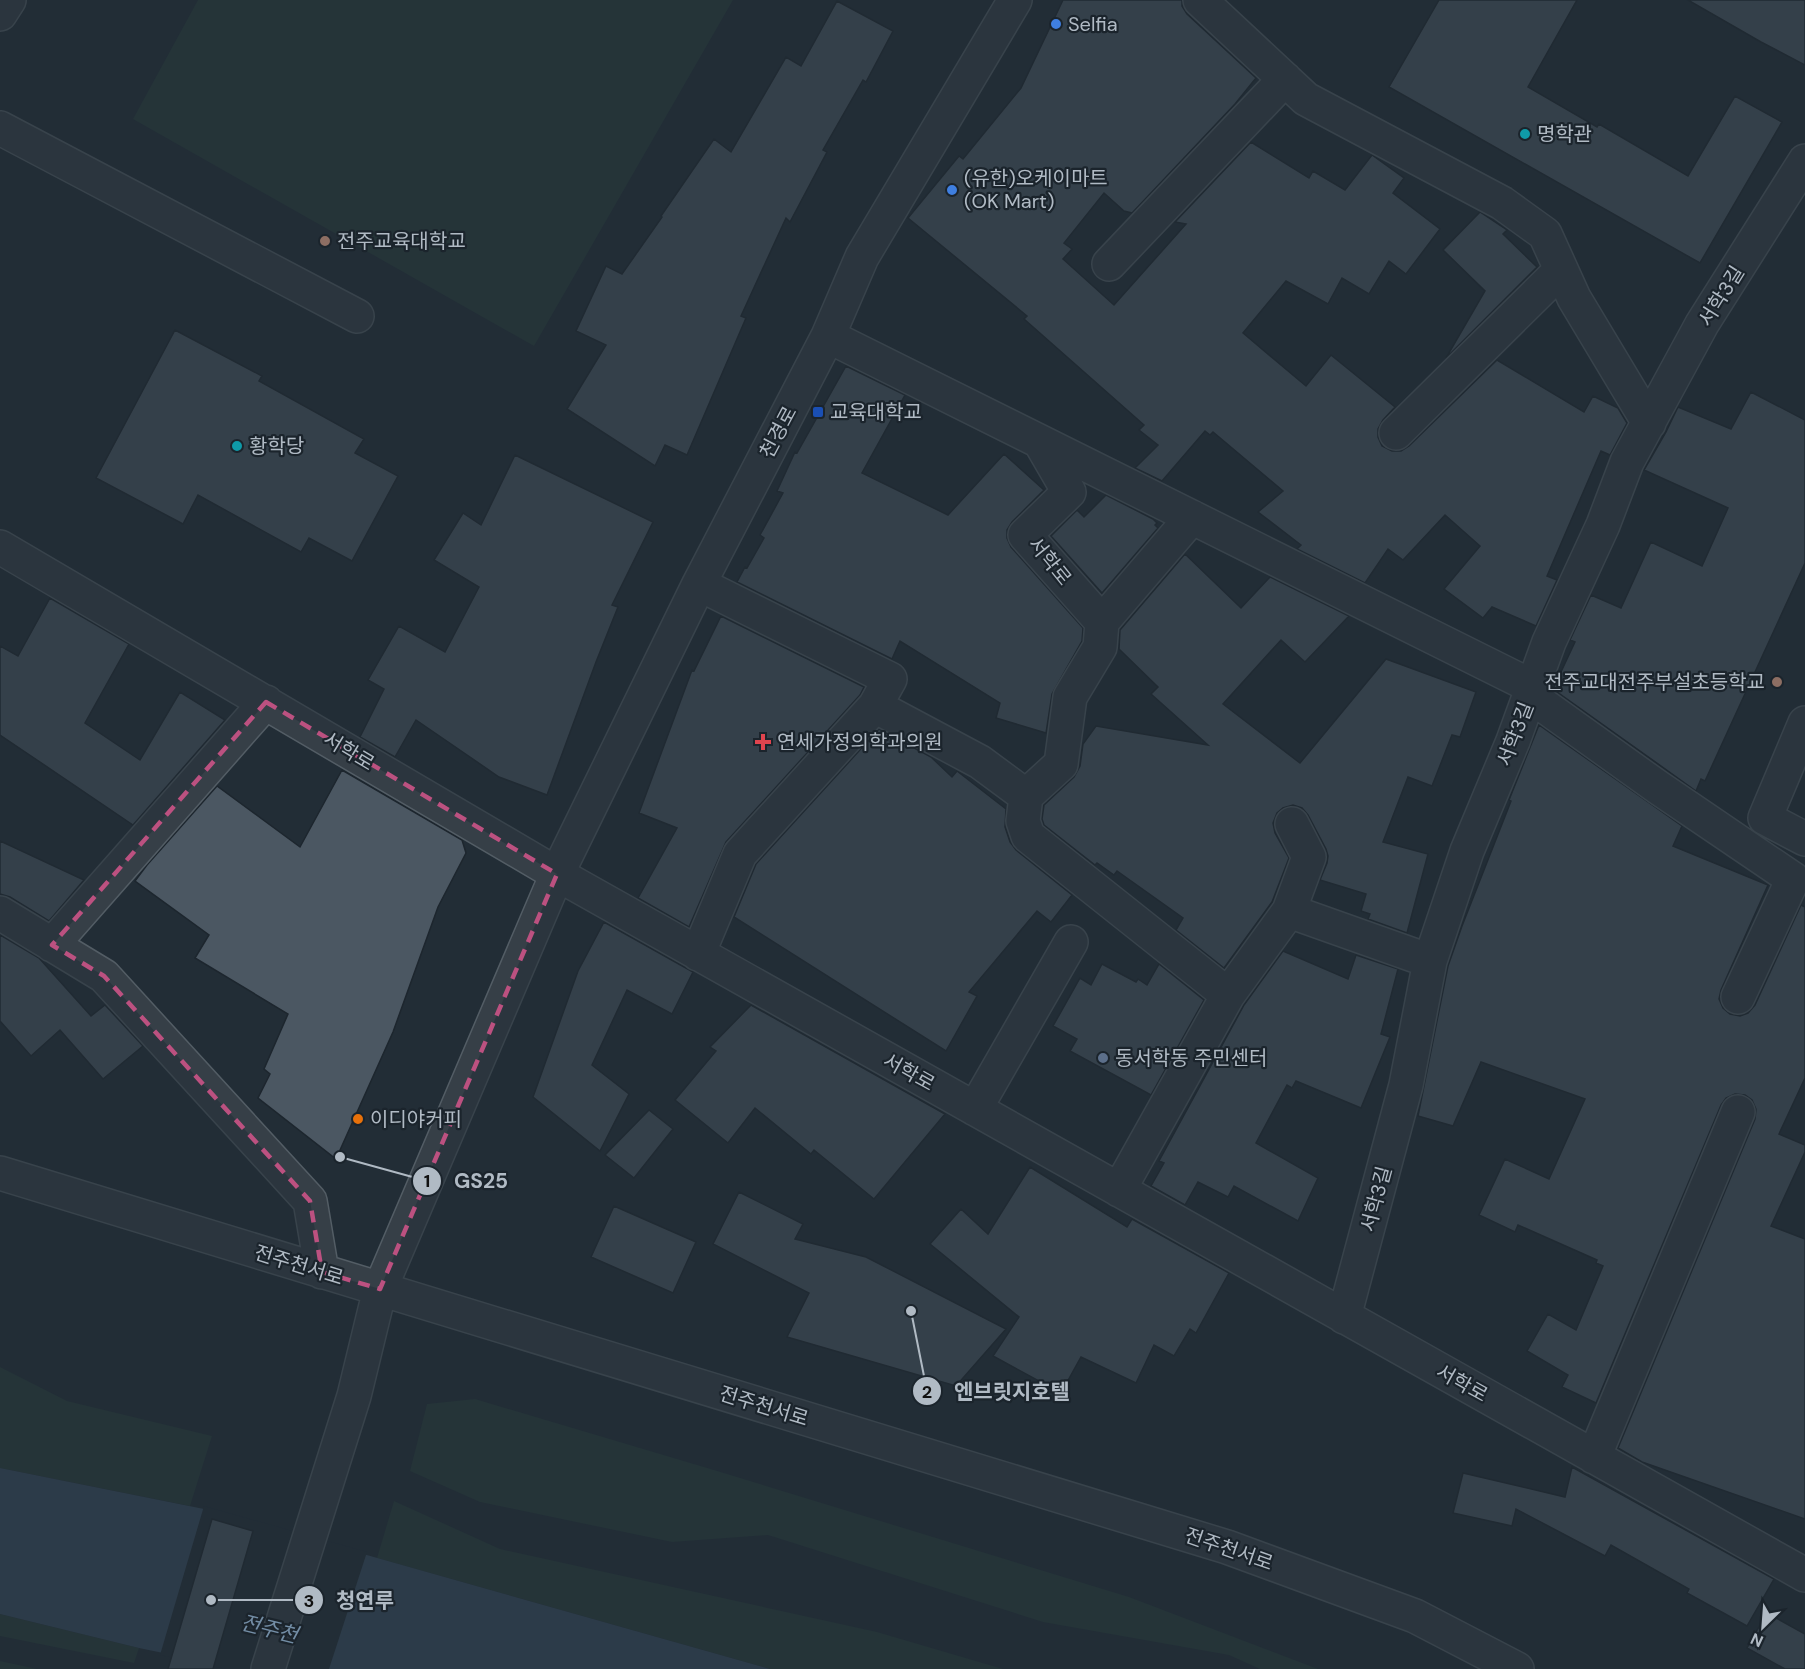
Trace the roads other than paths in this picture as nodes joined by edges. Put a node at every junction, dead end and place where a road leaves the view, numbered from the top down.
1 (9, 0) edge
2 (1015, 0) edge
3 (1200, 0) edge
4 (0, 14) edge
5 (1285, 79) junction
6 (0, 128) edge
7 (1805, 161) edge
8 (1109, 264) dead end
9 (1561, 270) junction
10 (357, 316) dead end
11 (828, 336) junction
12 (1649, 423) junction
13 (1396, 433) dead end
14 (1040, 442) junction
15 (1192, 517) junction
16 (0, 547) edge
17 (699, 584) junction
18 (1102, 622) junction
19 (1531, 692) junction
20 (266, 702) junction
21 (875, 706) junction
22 (1805, 723) edge
23 (1026, 796) junction
24 (1292, 824) dead end
25 (1805, 839) edge
26 (557, 874) junction
27 (1289, 911) junction
28 (0, 913) edge
29 (1071, 942) dead end
30 (52, 945) junction
31 (698, 954) junction
32 (1431, 961) junction
33 (1228, 995) junction
34 (1738, 997) dead end
35 (975, 1109) junction
36 (1738, 1112) dead end
37 (0, 1173) edge
38 (1119, 1190) junction
39 (322, 1272) junction
40 (380, 1289) junction
41 (1344, 1317) junction
42 (1594, 1457) junction
43 (1805, 1575) edge
44 (268, 1669) edge
45 (1517, 1669) edge

1 - 4 street
2 - 11 street, 천경로
3 - 5 street
5 - 8 street
5 - 9 street
6 - 10 street
7 - 12 street, 서학3길
9 - 12 street
9 - 13 street
11 - 14 street
11 - 17 street, 천경로
12 - 19 street, 서학3길
14 - 15 street
14 - 18 street, 서학로
15 - 18 street
15 - 19 street
16 - 20 street, 서학로
17 - 21 street
17 - 26 street, 천경로
18 - 23 street
19 - 32 street, 서학3길
19 - 34 street
20 - 26 street, 서학로
20 - 30 street
21 - 23 street
21 - 31 street
22 - 25 street
23 - 33 street
24 - 27 street
26 - 31 street, 서학로
26 - 40 street, 천경로
27 - 32 street
27 - 33 street
28 - 30 street
29 - 35 street
30 - 39 street
31 - 35 street, 서학로
32 - 41 street, 서학3길
33 - 38 street
35 - 38 street, 서학로
36 - 42 street
37 - 39 street, 전주천서로
38 - 41 street, 서학로
39 - 40 street, 전주천서로
40 - 44 street, 천경로
40 - 45 street, 전주천서로
41 - 42 street, 서학로
42 - 43 street, 서학로

